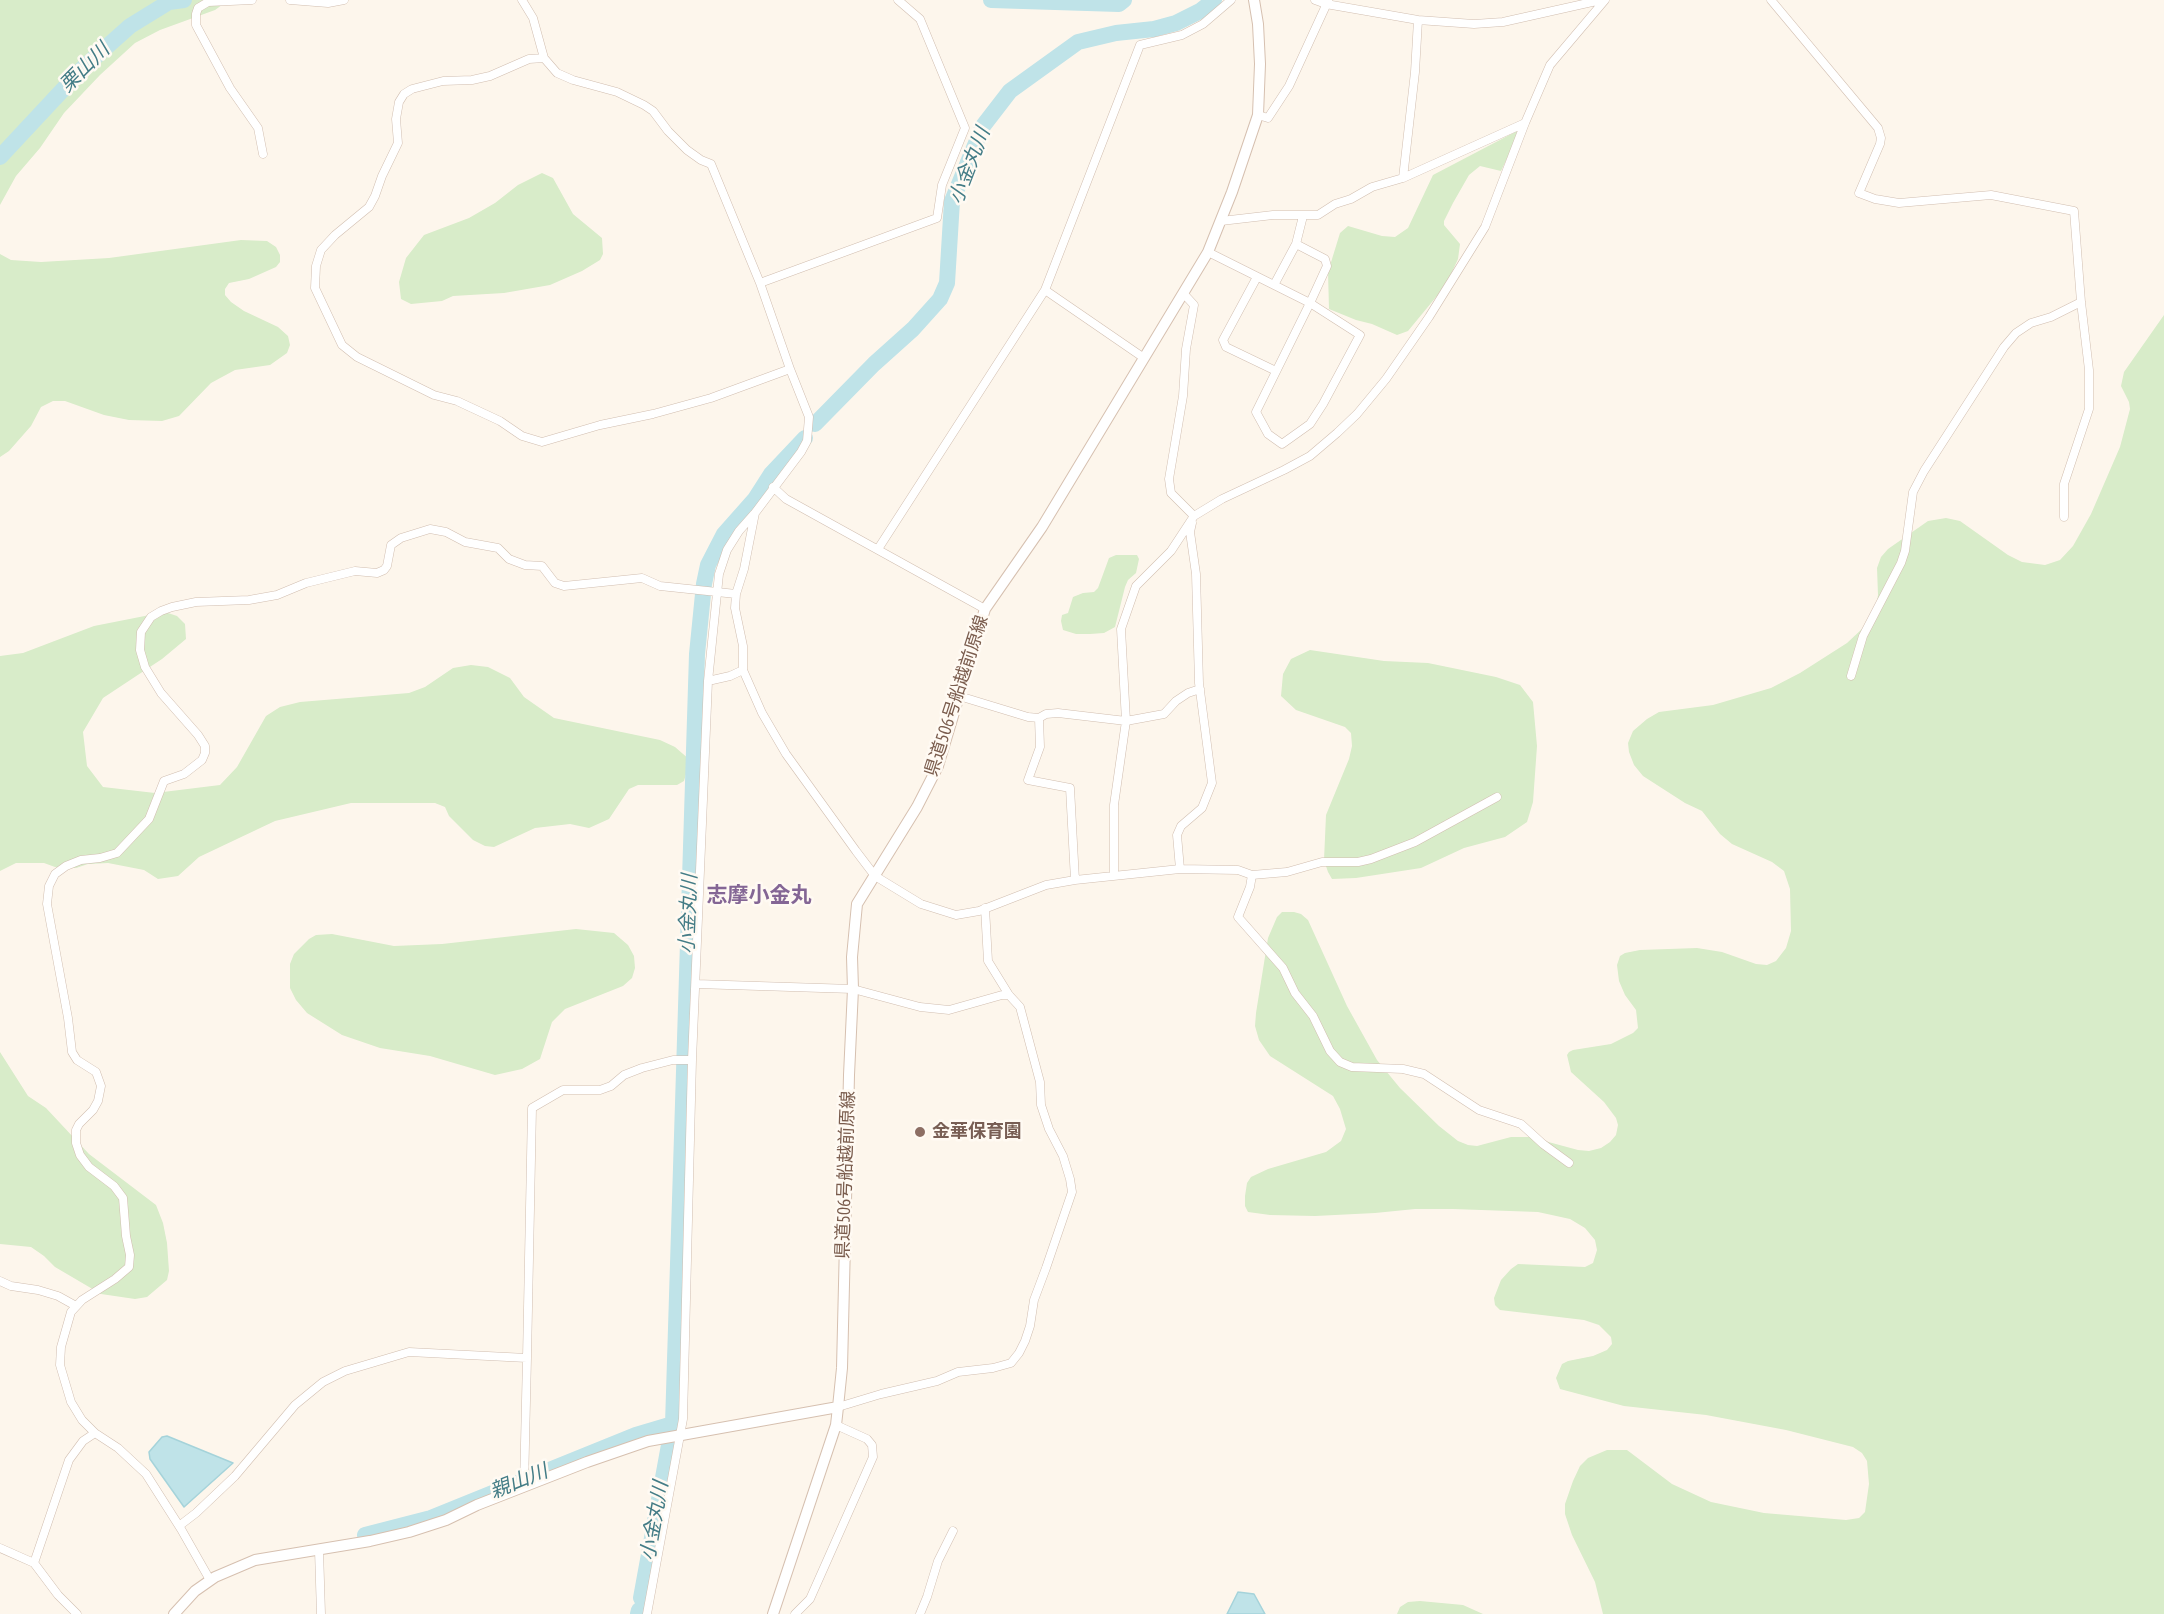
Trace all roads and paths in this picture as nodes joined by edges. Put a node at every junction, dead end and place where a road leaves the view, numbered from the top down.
1 (252, 0) edge
2 (290, 0) edge
3 (344, 0) edge
4 (522, 0) edge
5 (898, 0) edge
6 (1231, 0) edge
7 (1254, 0) edge
8 (1315, 0) edge
9 (1603, 0) edge
10 (1771, 0) edge
11 (1327, 2) edge
12 (1418, 20) junction
13 (544, 58) junction
14 (1258, 116) junction
15 (1525, 123) junction
16 (263, 154) dead end
17 (1403, 178) junction
18 (1303, 216) junction
19 (1221, 221) junction
20 (1296, 244) junction
21 (1208, 252) junction
22 (1257, 277) junction
23 (760, 283) junction
24 (1274, 285) junction
25 (1045, 290) junction
26 (1183, 292) junction
27 (2081, 302) junction
28 (1310, 303) junction
29 (1144, 358) junction
30 (790, 369) junction
31 (1276, 371) junction
32 (773, 488) junction
33 (755, 513) junction
34 (1194, 516) junction
35 (2064, 517) dead end
36 (878, 549) junction
37 (717, 592) junction
38 (736, 594) junction
39 (985, 609) junction
40 (743, 670) junction
41 (1851, 676) dead end
42 (708, 681) junction
43 (1200, 689) junction
44 (959, 696) junction
45 (1039, 718) junction
46 (1126, 722) junction
47 (1497, 797) dead end
48 (1180, 869) junction
49 (1252, 875) junction
50 (875, 876) junction
51 (1114, 876) junction
52 (1075, 880) junction
53 (985, 908) junction
54 (696, 984) junction
55 (853, 989) junction
56 (1009, 996) junction
57 (692, 1060) junction
58 (1569, 1163) dead end
59 (0, 1281) edge
60 (76, 1306) junction
61 (527, 1358) junction
62 (838, 1407) junction
63 (836, 1425) junction
64 (95, 1433) junction
65 (679, 1434) junction
66 (524, 1485) junction
67 (179, 1526) junction
68 (953, 1531) dead end
69 (0, 1548) edge
70 (319, 1550) junction
71 (34, 1563) junction
72 (210, 1580) junction
73 (77, 1614) edge
74 (174, 1614) edge
75 (321, 1614) edge
76 (647, 1614) edge
77 (773, 1614) edge
78 (795, 1614) edge
79 (920, 1614) edge

1 - 16 street
2 - 3 street
4 - 13 street
5 - 23 street
6 - 25 street
7 - 14 main road, 県道506号船越前原線
8 - 11 street
9 - 12 street
9 - 15 street
10 - 27 street
11 - 12 street
11 - 14 street
12 - 17 street
13 - 23 street
13 - 30 street
14 - 19 main road, 県道506号船越前原線
15 - 17 street
15 - 34 street
17 - 18 street
18 - 19 street
18 - 20 street
19 - 21 main road, 県道506号船越前原線
20 - 24 street
20 - 28 street
21 - 22 street
21 - 26 main road, 県道506号船越前原線
22 - 24 street
22 - 31 street
23 - 30 street
24 - 28 street
25 - 29 street
25 - 36 street
26 - 29 main road, 県道506号船越前原線
26 - 34 street
27 - 35 street
27 - 41 street
28 - 31 street
28 - 31 street
29 - 39 main road, 県道506号船越前原線
30 - 32 street
32 - 33 street
32 - 36 street
33 - 37 street
33 - 38 street
34 - 43 street
34 - 46 street
36 - 39 street
37 - 38 street
37 - 42 street
37 - 60 street
38 - 40 street
39 - 44 main road, 県道506号船越前原線
40 - 42 street
40 - 50 street
42 - 54 street
43 - 46 street
43 - 48 street
44 - 45 street
44 - 50 main road, 県道506号船越前原線
45 - 46 street
45 - 52 street
46 - 51 street
47 - 49 street
48 - 49 street
48 - 51 street
49 - 58 street
50 - 53 street
50 - 55 main road, 県道506号船越前原線
51 - 52 street
52 - 53 street
53 - 56 street
54 - 55 street
54 - 57 street
55 - 56 street
55 - 62 main road, 県道506号船越前原線
56 - 62 street
57 - 61 street
57 - 65 street
59 - 60 street
60 - 64 street
61 - 66 street
61 - 67 street
62 - 63 main road, 県道506号船越前原線
62 - 65 main road
63 - 77 main road, 県道506号船越前原線
63 - 78 street
64 - 67 street
64 - 71 street
65 - 66 main road
65 - 76 street
66 - 70 main road
67 - 72 street
68 - 79 street
69 - 71 street
70 - 72 main road
70 - 75 street
71 - 73 street
72 - 74 main road

